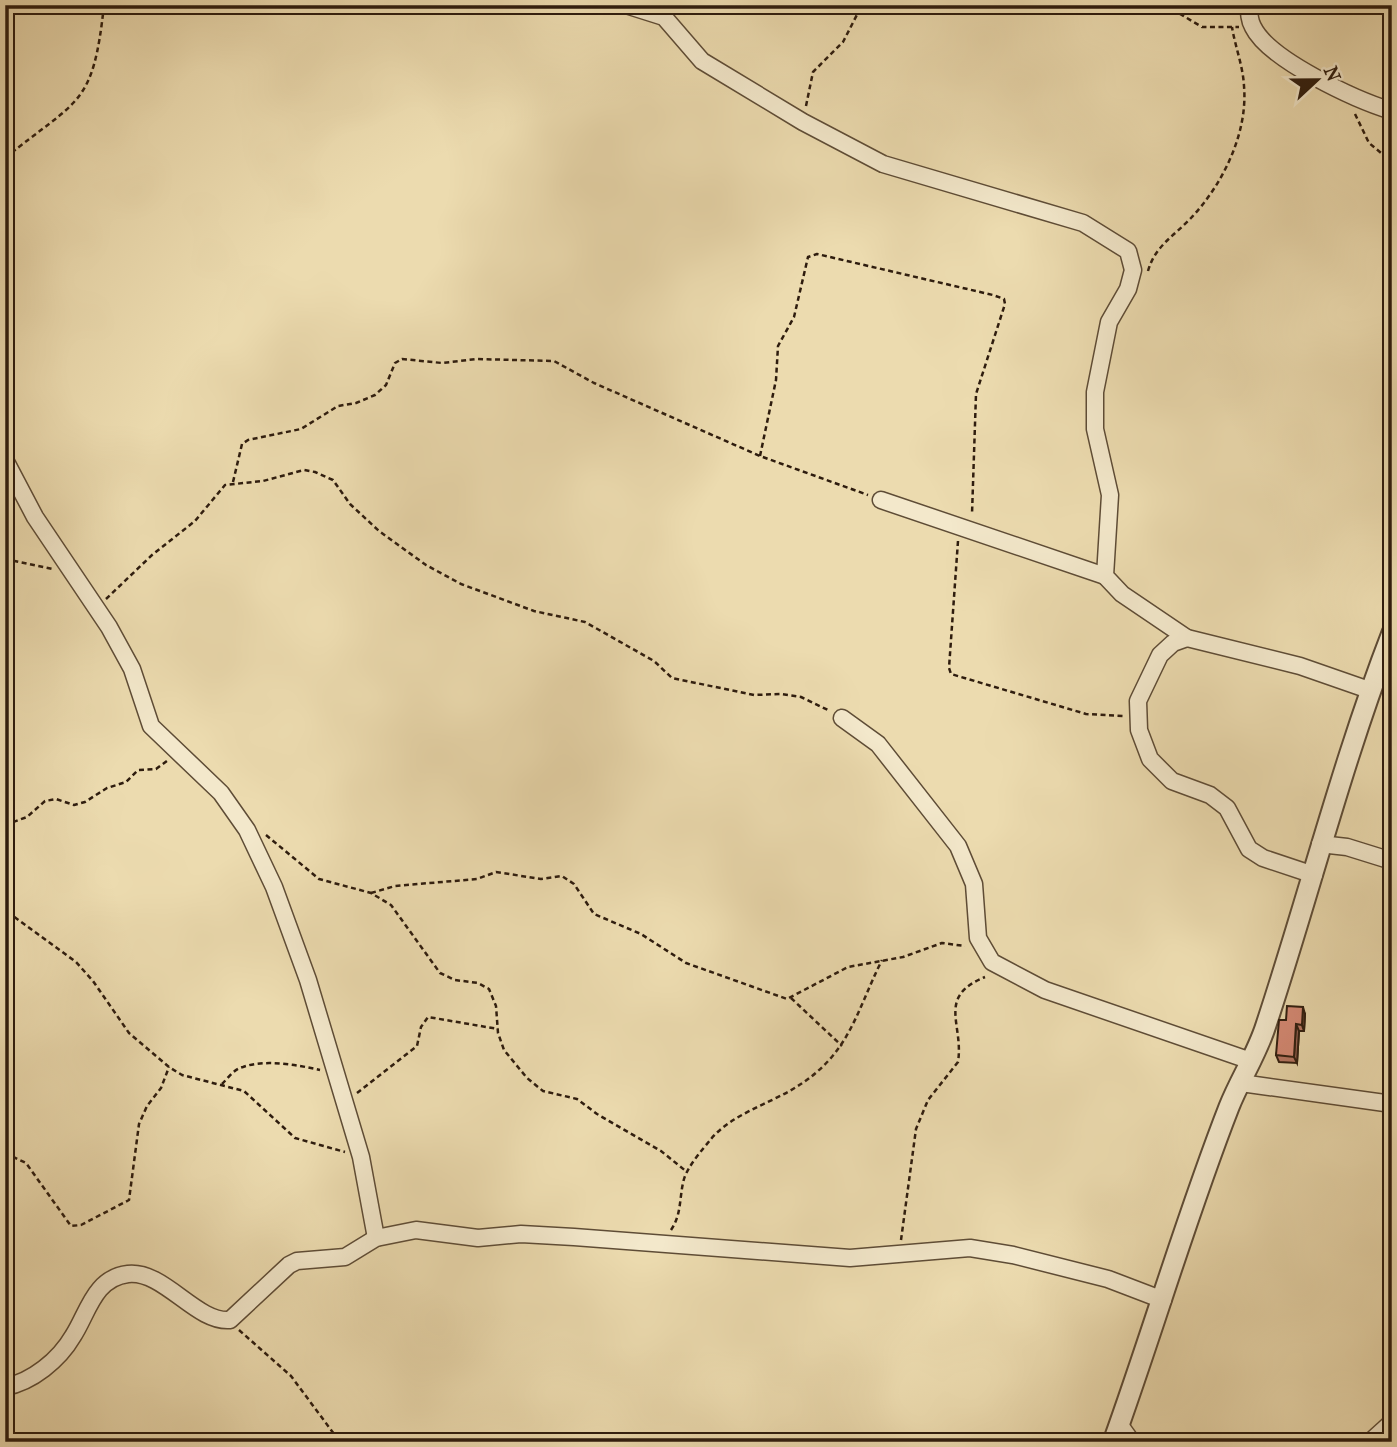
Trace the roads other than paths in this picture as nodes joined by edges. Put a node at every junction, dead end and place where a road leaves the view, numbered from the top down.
1 (626, 5) edge
2 (1249, 5) edge
3 (1392, 111) edge
4 (5, 460) edge
5 (881, 500) road end
6 (1105, 576) junction
7 (1392, 633) edge
8 (1187, 638) junction
9 (1384, 672) edge
10 (1369, 690) junction
11 (842, 718) road end
12 (1320, 844) junction
13 (1392, 861) edge
14 (1314, 875) junction
15 (1251, 1060) junction
16 (1241, 1083) junction
17 (1392, 1104) edge
18 (376, 1238) junction
19 (1163, 1300) junction
20 (5, 1387) edge
21 (1392, 1422) edge
22 (1116, 1433) edge
23 (1132, 1442) edge
24 (1370, 1442) edge

1 - 6 street
2 - 3 street
4 - 18 street
5 - 6 street
6 - 8 street
7 - 9 street
8 - 10 street
8 - 14 street
9 - 10 street
10 - 12 street
11 - 15 street
12 - 13 street
12 - 14 street
14 - 15 street
15 - 16 street
16 - 17 street
16 - 19 street
18 - 19 street
18 - 20 street
19 - 22 street
21 - 24 street
22 - 23 street

